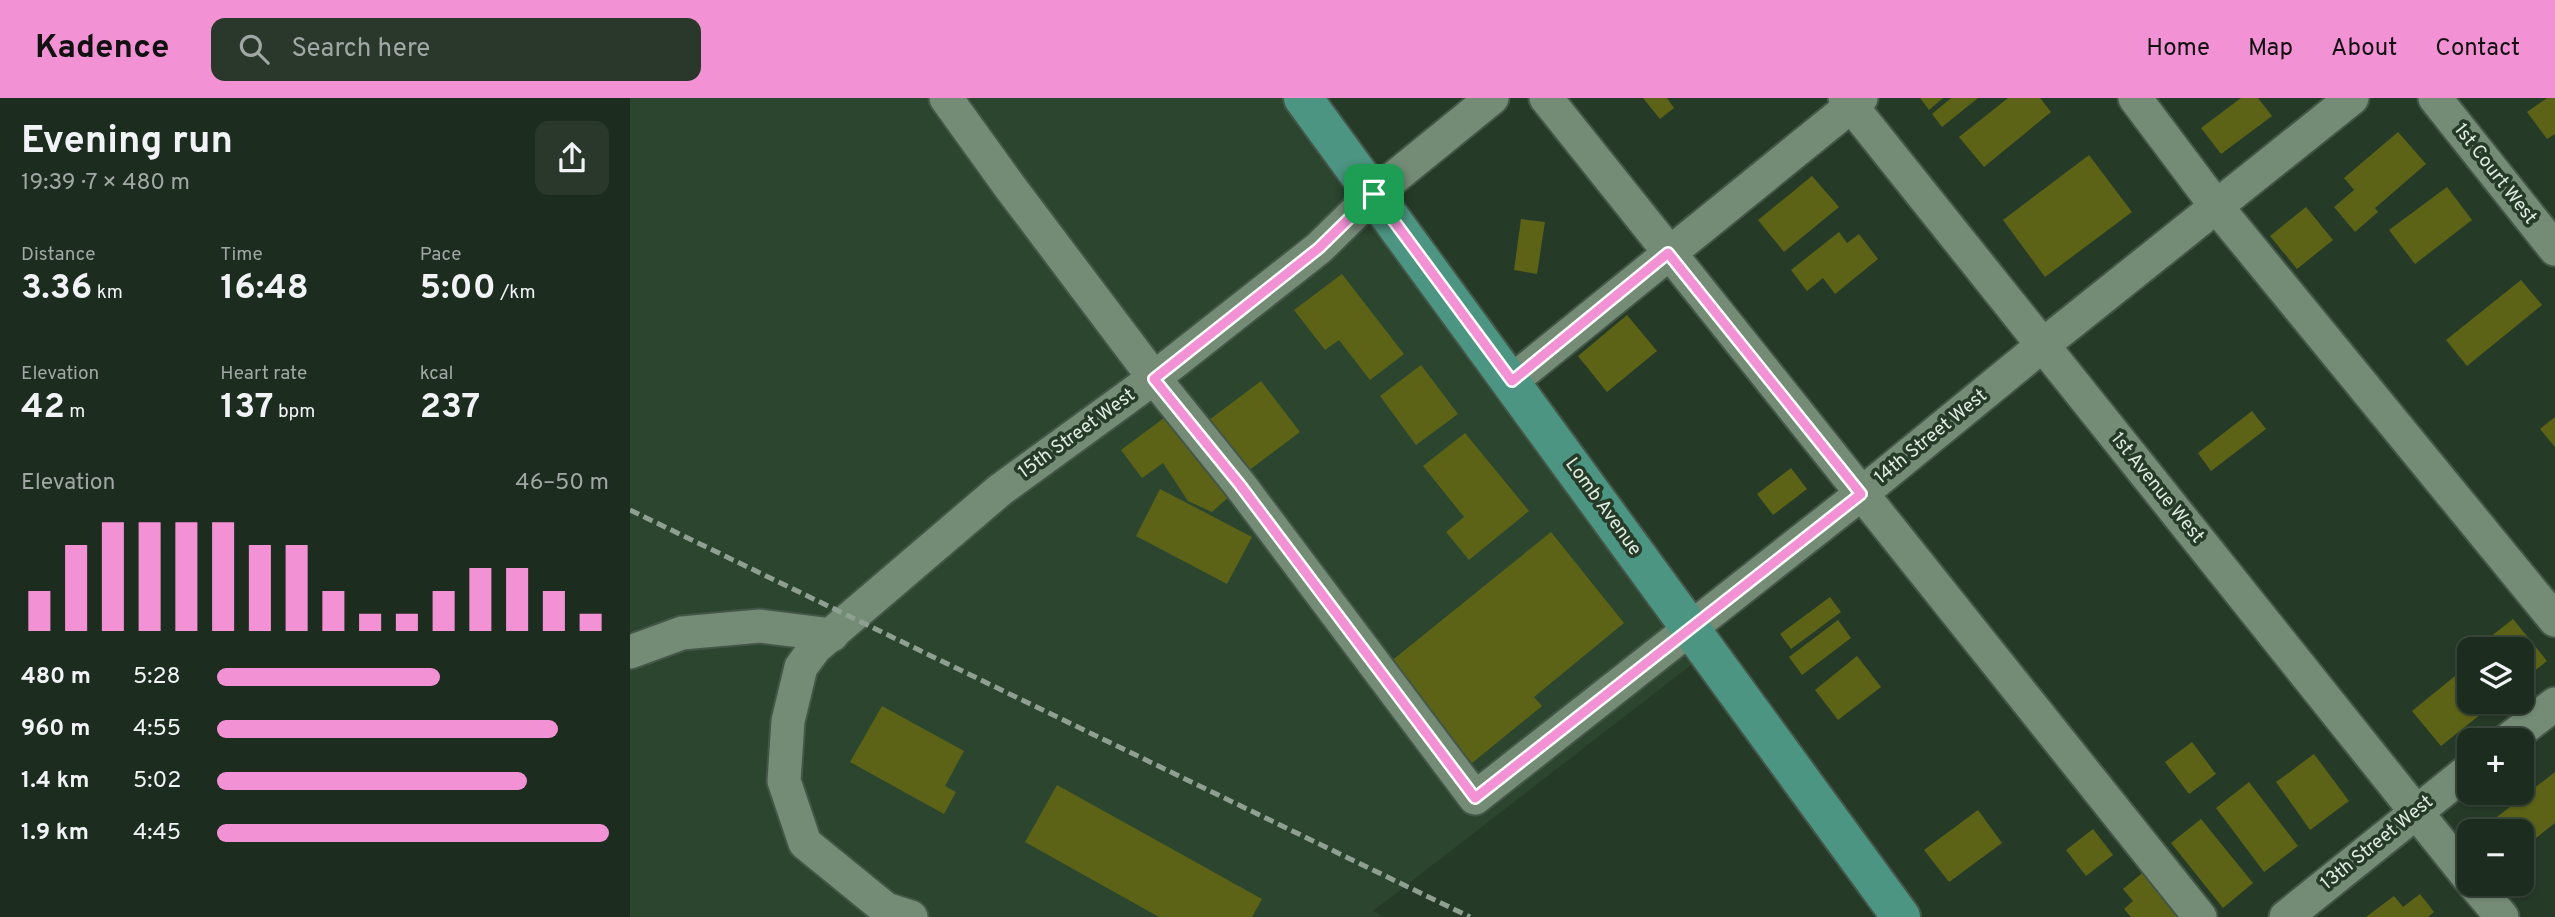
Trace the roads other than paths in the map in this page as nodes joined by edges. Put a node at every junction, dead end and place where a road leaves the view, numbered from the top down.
1 (946, 98) edge
2 (1304, 98) edge
3 (1492, 98) edge
4 (1546, 98) edge
5 (2135, 98) edge
6 (2352, 98) edge
7 (2435, 98) edge
8 (1852, 100) edge
9 (1374, 194) junction
10 (2216, 206) junction
11 (2555, 249) edge
12 (1668, 253) junction
13 (2043, 345) junction
14 (1154, 379) junction
15 (1512, 381) junction
16 (1861, 494) junction
17 (2555, 620) edge
18 (1691, 629) junction
19 (832, 635) junction
20 (630, 652) edge
21 (2555, 704) edge
22 (2524, 728) edge
23 (2457, 780) edge
24 (2415, 812) junction
25 (2457, 863) edge
26 (2484, 896) edge
27 (911, 917) edge
28 (1901, 917) edge
29 (2200, 917) edge
30 (2286, 917) edge
31 (2502, 917) edge

1 - 14 street
2 - 9 main road, Lomb Avenue
3 - 9 street, 15th Street West
4 - 12 street
5 - 10 street
6 - 10 street, 14th Street West
7 - 11 street, 1st Court West
8 - 12 street
8 - 13 street, 1st Avenue West
9 - 14 street, 15th Street West
9 - 15 main road, Lomb Avenue
10 - 13 street, 14th Street West
10 - 17 street
12 - 15 street
12 - 16 street
13 - 16 street, 14th Street West
13 - 24 street, 1st Avenue West
14 - 18 street, 14th Street West
14 - 19 street, 15th Street West
15 - 18 main road, Lomb Avenue
16 - 18 street, 14th Street West
16 - 29 street
18 - 28 main road, Lomb Avenue
19 - 20 street
19 - 27 street, 15th Street West
21 - 22 street
23 - 24 street, 13th Street West
24 - 25 street, 1st Avenue West
24 - 30 street, 13th Street West
26 - 31 street

